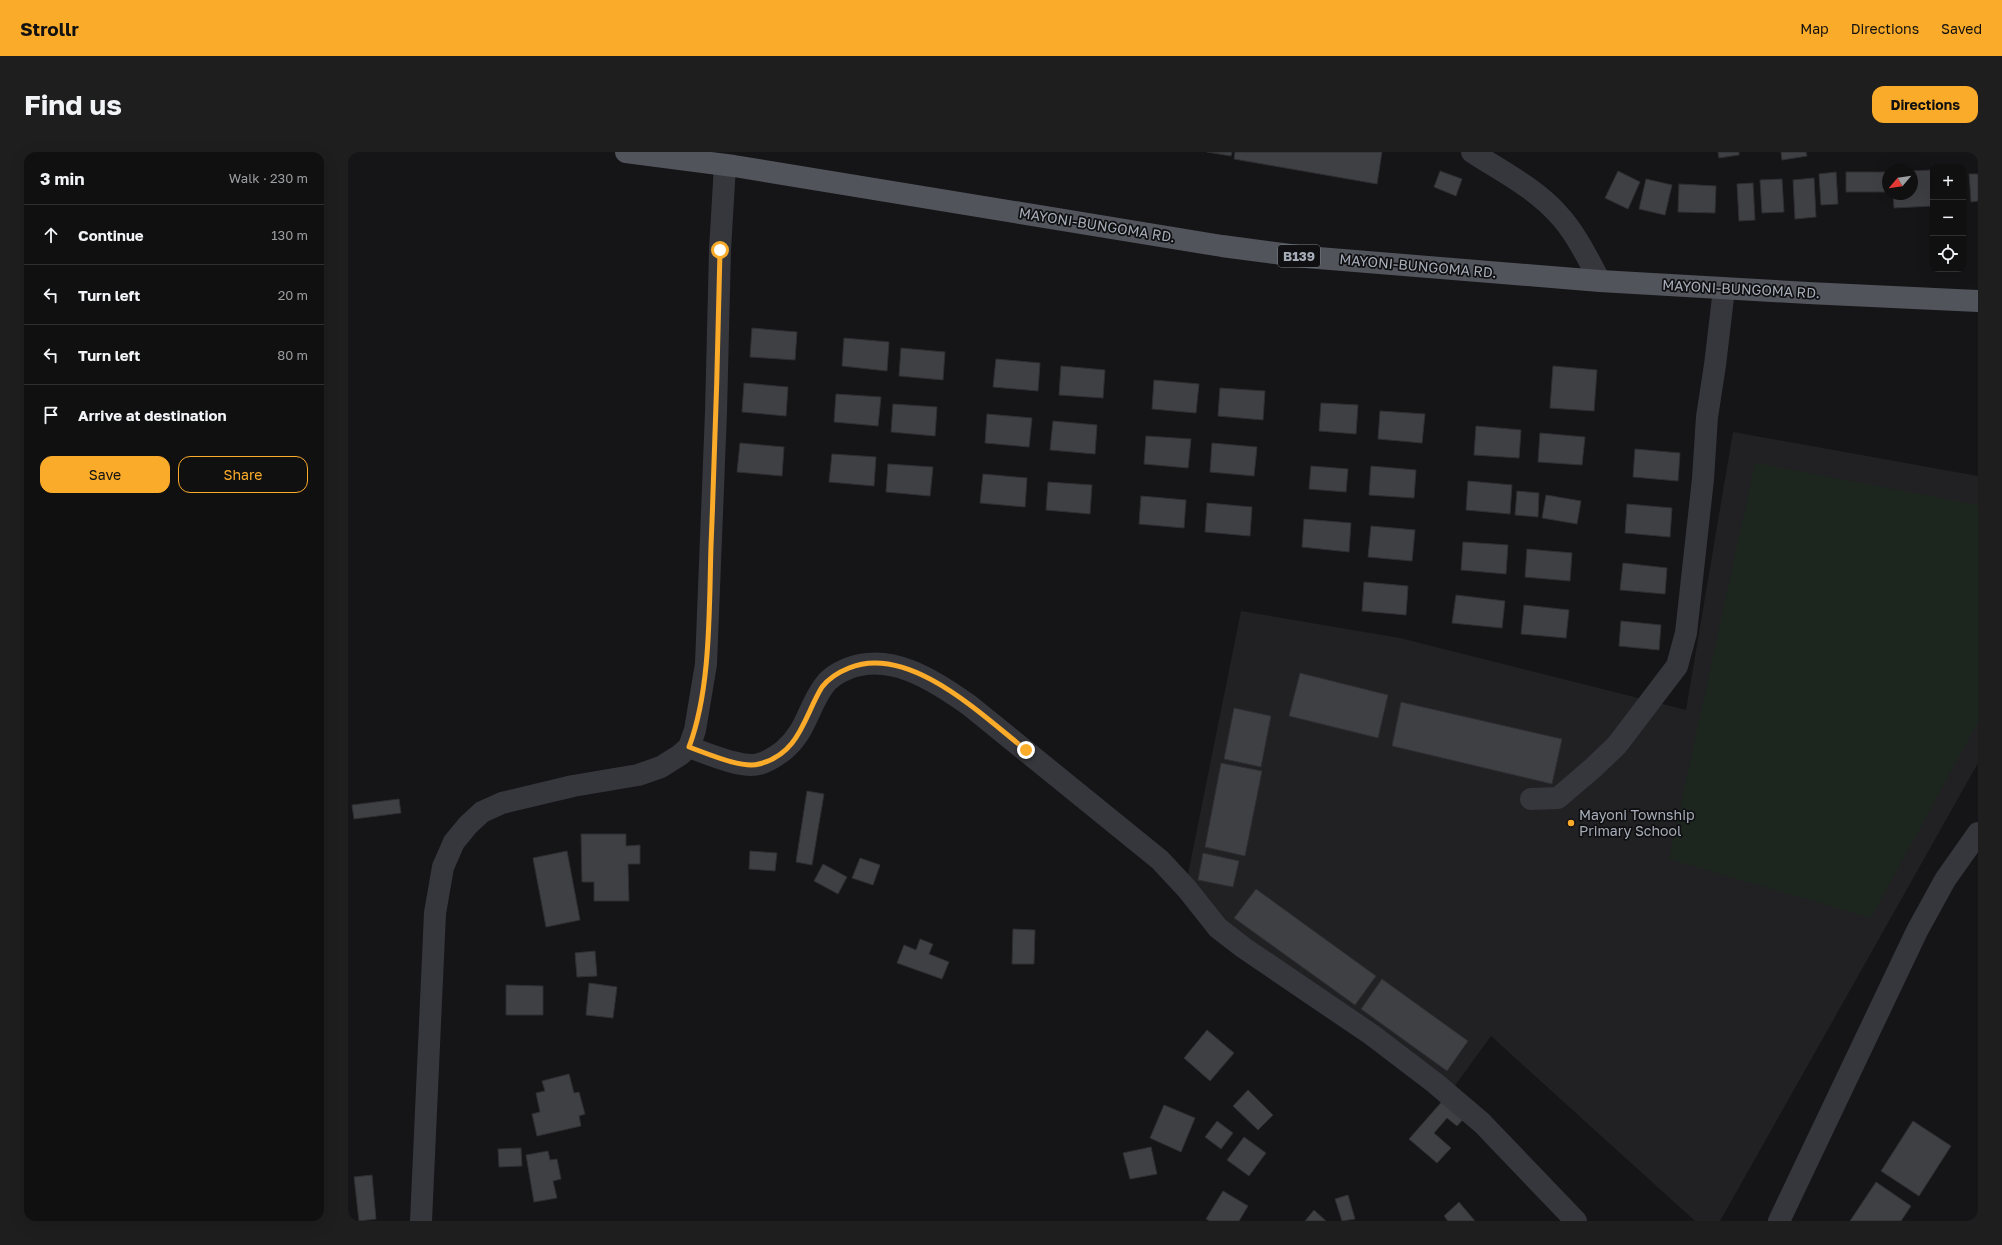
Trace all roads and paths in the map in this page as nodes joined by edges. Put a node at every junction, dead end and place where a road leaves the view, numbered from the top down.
1 (626, 152) edge
2 (1472, 152) edge
3 (725, 165) junction
4 (1600, 281) junction
5 (1724, 289) junction
6 (1978, 301) edge
7 (689, 747) junction
8 (1531, 799) dead end
9 (1978, 833) edge
10 (421, 1221) edge
11 (1576, 1221) edge
12 (1779, 1221) edge

1 - 3 main road, MAYONI-BUNGOMA RD. / B139
2 - 4 street
3 - 4 main road, MAYONI-BUNGOMA RD. / B139
3 - 7 street
4 - 5 main road, MAYONI-BUNGOMA RD. / B139
5 - 6 main road, MAYONI-BUNGOMA RD. / B139
5 - 8 street
7 - 10 street
7 - 11 street
9 - 12 street

